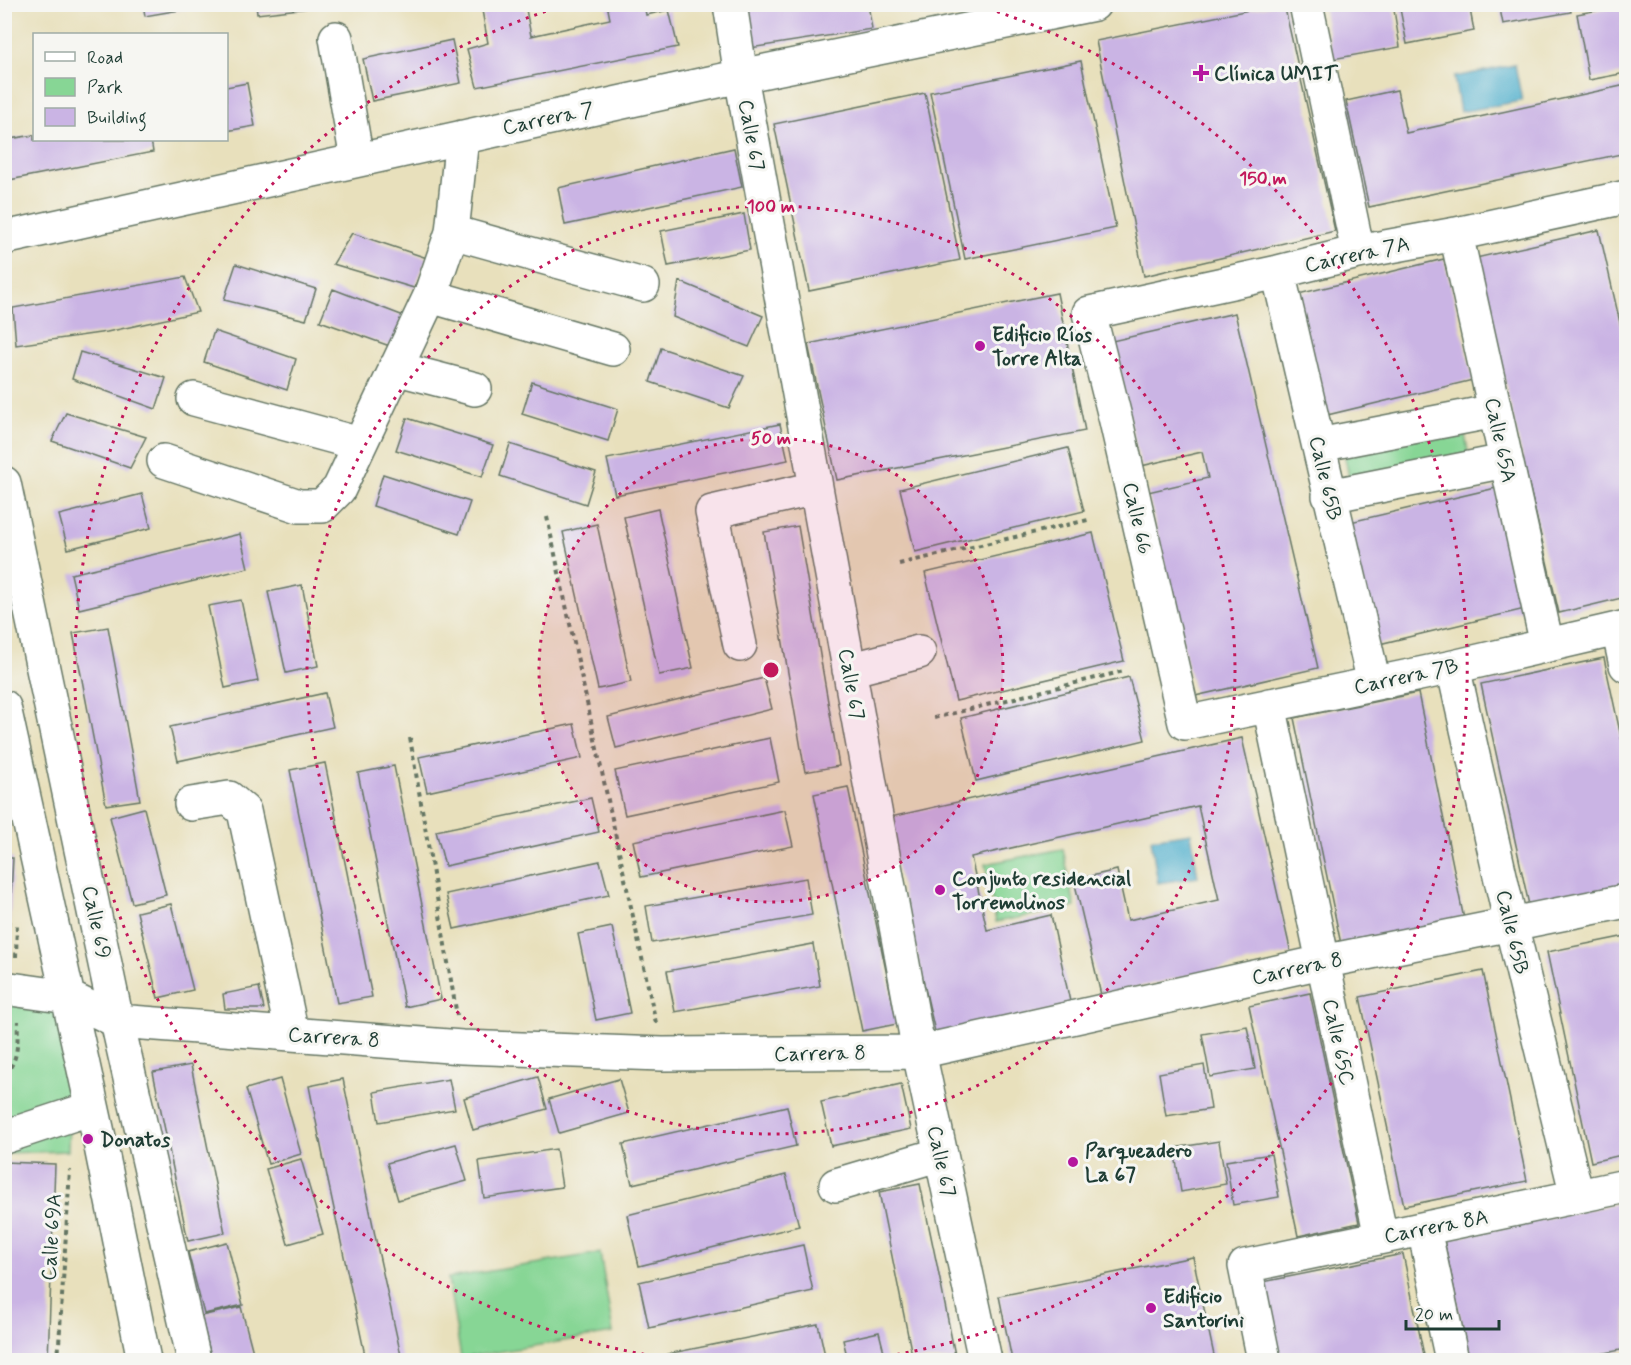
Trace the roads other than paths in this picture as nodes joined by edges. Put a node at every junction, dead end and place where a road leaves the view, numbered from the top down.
1 (730, 4) edge
2 (1094, 4) edge
3 (1306, 4) edge
4 (336, 38) dead end
5 (741, 76) junction
6 (462, 137) junction
7 (357, 160) junction
8 (1626, 198) edge
9 (452, 232) junction
10 (1456, 234) junction
11 (4, 238) edge
12 (1358, 252) junction
13 (1278, 272) junction
14 (643, 285) dead end
15 (430, 296) junction
16 (1089, 313) joint
17 (613, 349) dead end
18 (395, 368) junction
19 (475, 389) dead end
20 (194, 399) dead end
21 (1495, 411) junction
22 (360, 444) junction
23 (1319, 445) junction
24 (164, 460) dead end
25 (1505, 461) junction
26 (4, 483) edge
27 (816, 489) junction
28 (1329, 496) junction
29 (1622, 628) edge
30 (740, 645) dead end
31 (1547, 645) junction
32 (919, 652) dead end
33 (1626, 665) edge
34 (1453, 667) junction
35 (849, 670) junction
36 (1374, 683) junction
37 (1269, 705) junction
38 (4, 707) edge
39 (1185, 723) joint
40 (191, 804) dead end
41 (1626, 901) edge
42 (1511, 924) junction
43 (1322, 962) junction
44 (12, 989) edge
45 (68, 997) junction
46 (117, 1021) junction
47 (292, 1034) junction
48 (919, 1052) junction
49 (92, 1108) junction
50 (4, 1137) edge
51 (941, 1154) junction
52 (836, 1185) dead end
53 (1626, 1186) edge
54 (1577, 1196) junction
55 (1424, 1229) junction
56 (1381, 1237) junction
57 (144, 1360) edge
58 (194, 1360) edge
59 (985, 1360) edge
60 (1264, 1360) edge
61 (1452, 1360) edge

1 - 5 street, Calle 67
2 - 5 street, Carrera 7
3 - 12 street
4 - 7 street
5 - 6 street, Carrera 7
5 - 27 street, Calle 67
6 - 7 street, Carrera 7
6 - 9 street
7 - 11 street, Carrera 7
8 - 10 street, Carrera 7A
9 - 14 street
9 - 15 street
10 - 12 street, Carrera 7A
10 - 21 street, Calle 65A
12 - 13 street, Carrera 7A
13 - 16 street, Carrera 7A
13 - 23 street, Calle 65B
15 - 17 street
15 - 18 street
16 - 39 street, Calle 66
18 - 19 street
18 - 22 street
20 - 22 street
21 - 23 street
21 - 25 street, Calle 65A
22 - 24 street
23 - 28 street, Calle 65B
25 - 28 street
25 - 31 street, Calle 65A
26 - 46 street, Calle 69
27 - 30 street
27 - 35 street, Calle 67
28 - 36 street, Calle 65B
29 - 31 street, Carrera 7B
29 - 33 street
31 - 34 street, Carrera 7B
32 - 35 street
34 - 36 street, Carrera 7B
34 - 42 street, Calle 65B
35 - 48 street, Calle 67
36 - 37 street, Carrera 7B
37 - 39 street, Carrera 7B
37 - 43 street, Calle 65C
38 - 45 street
40 - 47 street
41 - 42 street, Carrera 8
42 - 43 street, Carrera 8
42 - 54 street, Calle 65B
43 - 48 street, Carrera 8
43 - 56 street, Calle 65C
44 - 45 street, Carrera 8
45 - 46 street, Carrera 8
45 - 49 street
46 - 47 street, Carrera 8
46 - 58 street, Calle 69
47 - 48 street, Carrera 8
48 - 51 street, Calle 67
49 - 50 street
49 - 57 street
51 - 52 street
51 - 59 street, Calle 67
53 - 54 street, Carrera 8A
54 - 55 street, Carrera 8A
55 - 56 street, Carrera 8A
55 - 61 street
56 - 60 street, Carrera 8A

